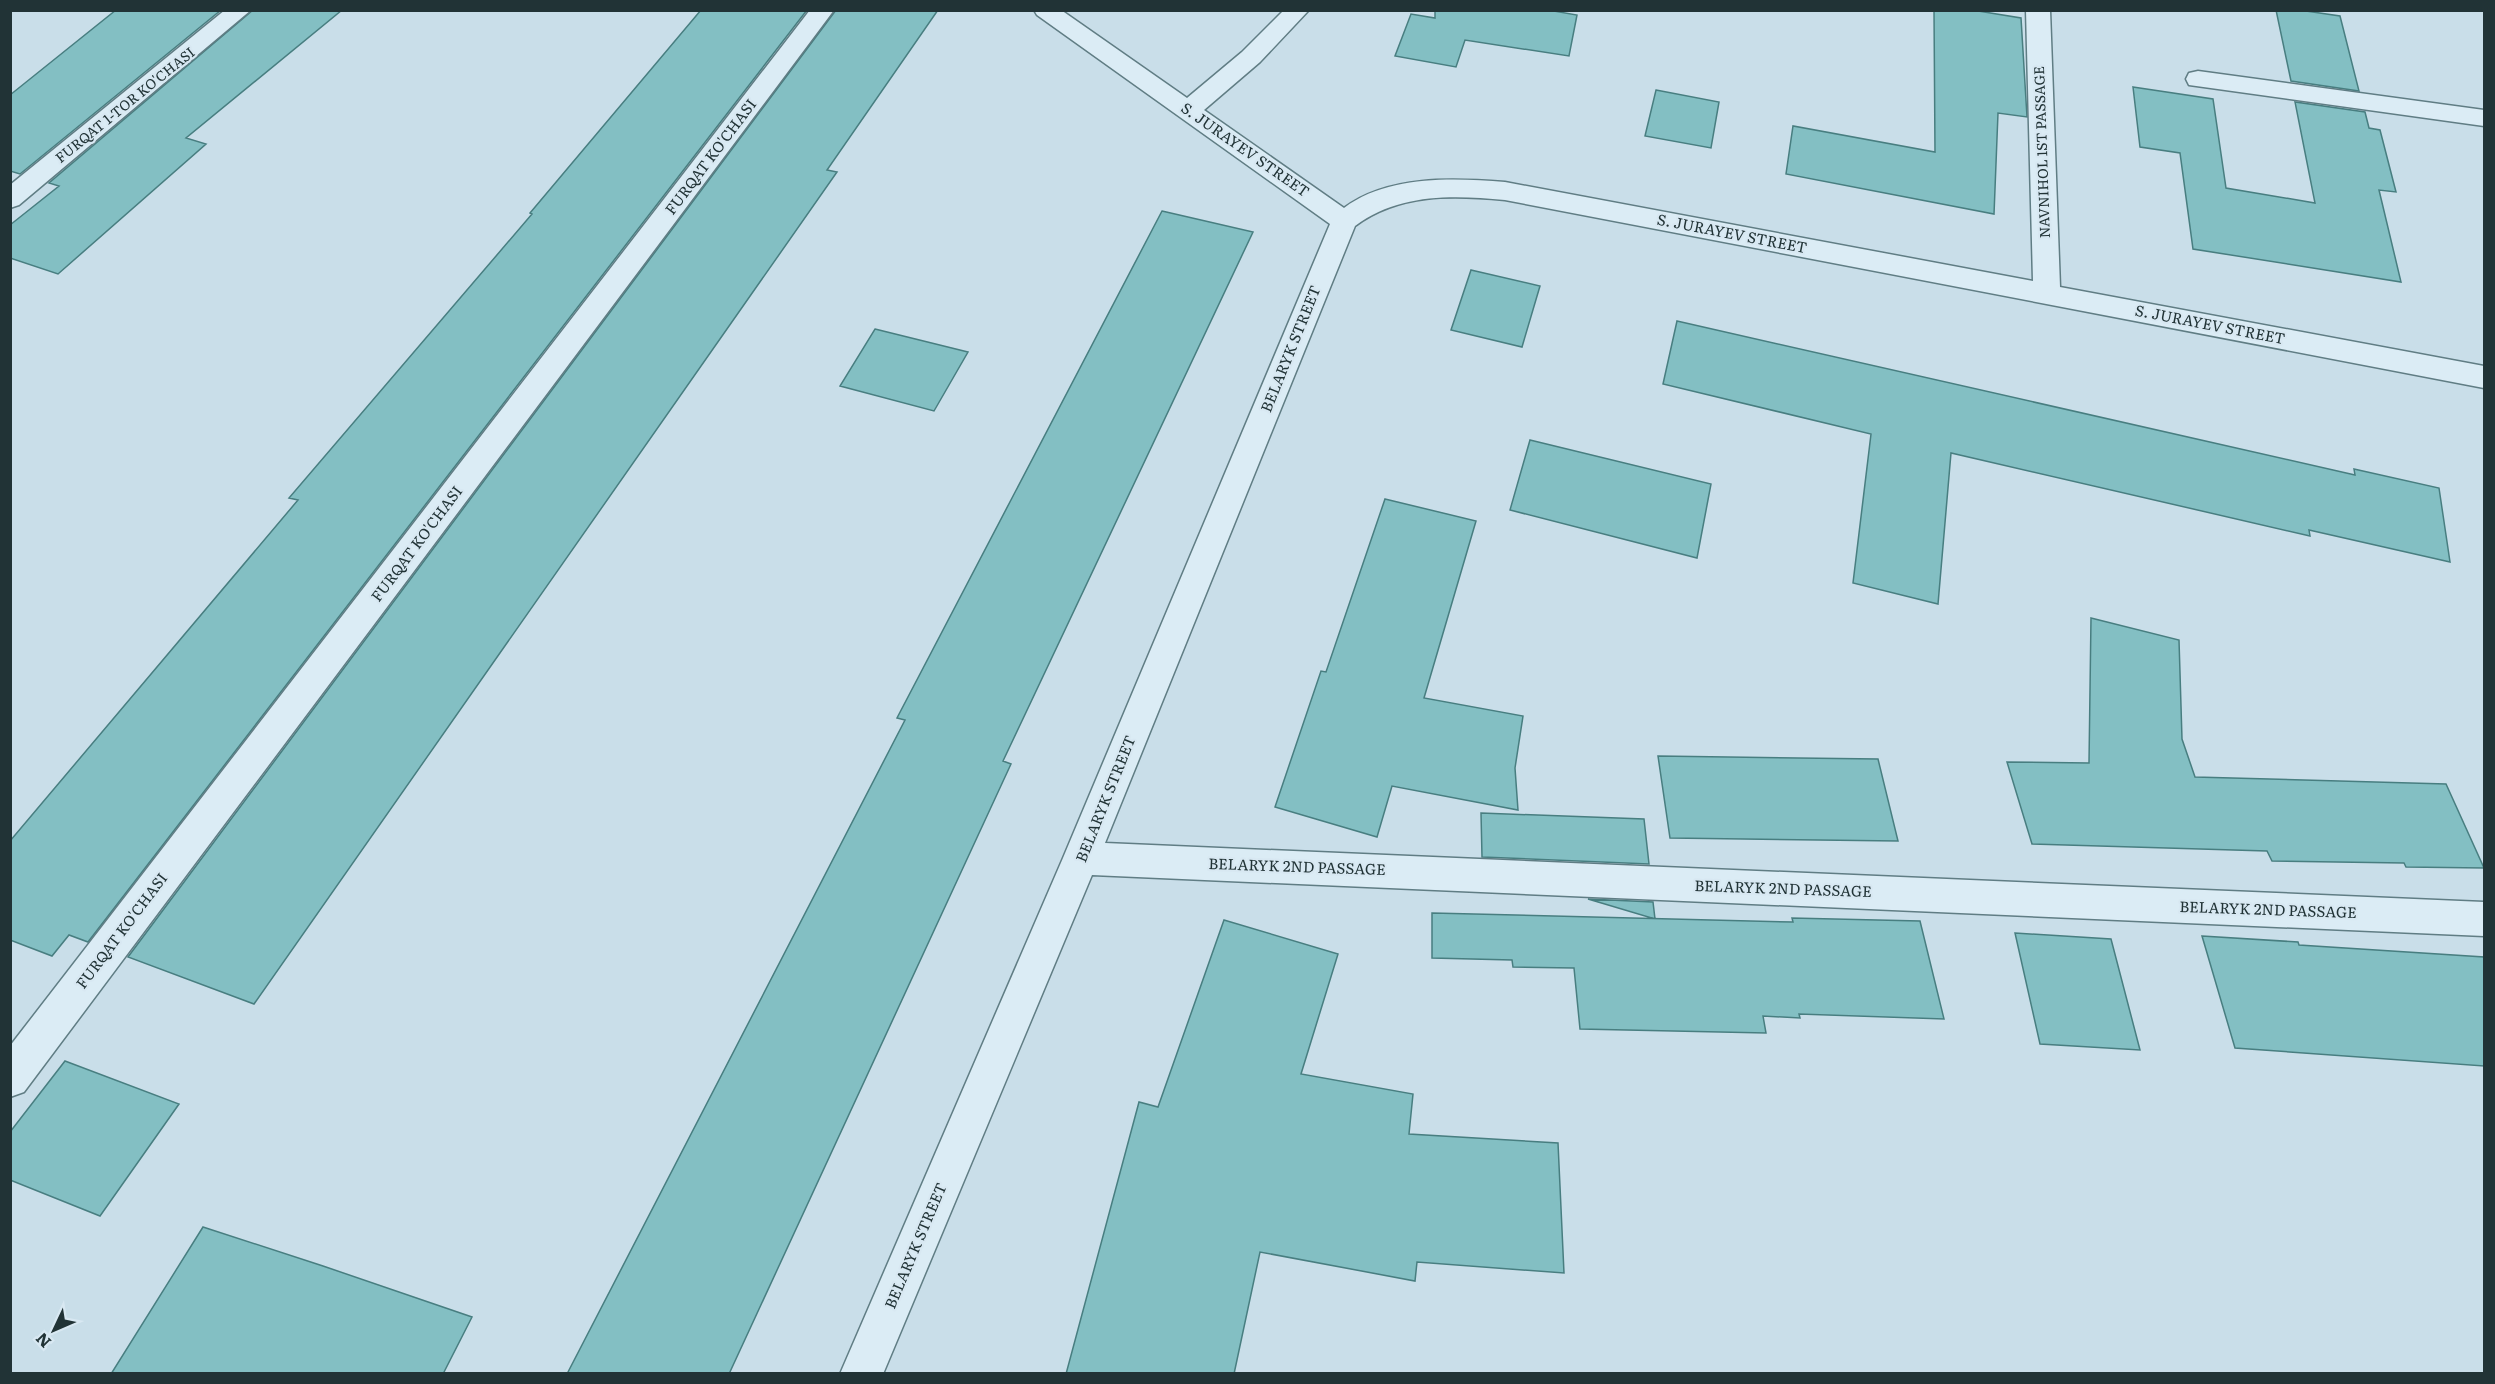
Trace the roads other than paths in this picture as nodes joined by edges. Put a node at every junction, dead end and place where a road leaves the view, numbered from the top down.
1 (240, 10) edge
2 (823, 10) edge
3 (1045, 10) edge
4 (1298, 10) edge
5 (2038, 10) edge
6 (2198, 79) dead end
7 (1188, 110) junction
8 (2484, 118) edge
9 (10, 199) edge
10 (1344, 221) junction
11 (2047, 294) junction
12 (2484, 377) edge
13 (1081, 858) junction
14 (2484, 919) edge
15 (10, 1078) edge
16 (861, 1374) edge

1 - 9 street, FURQAT 1-TOR KO'CHASI
2 - 15 street, FURQAT KO'CHASI
3 - 7 street, S. JURAYEV STREET
4 - 7 street
5 - 11 street, NAVNIHOL 1ST PASSAGE
6 - 8 street
7 - 10 street, S. JURAYEV STREET
10 - 11 street, S. JURAYEV STREET
10 - 13 street, BELARYK STREET
11 - 12 street, S. JURAYEV STREET
13 - 14 street, BELARYK 2ND PASSAGE
13 - 16 street, BELARYK STREET

